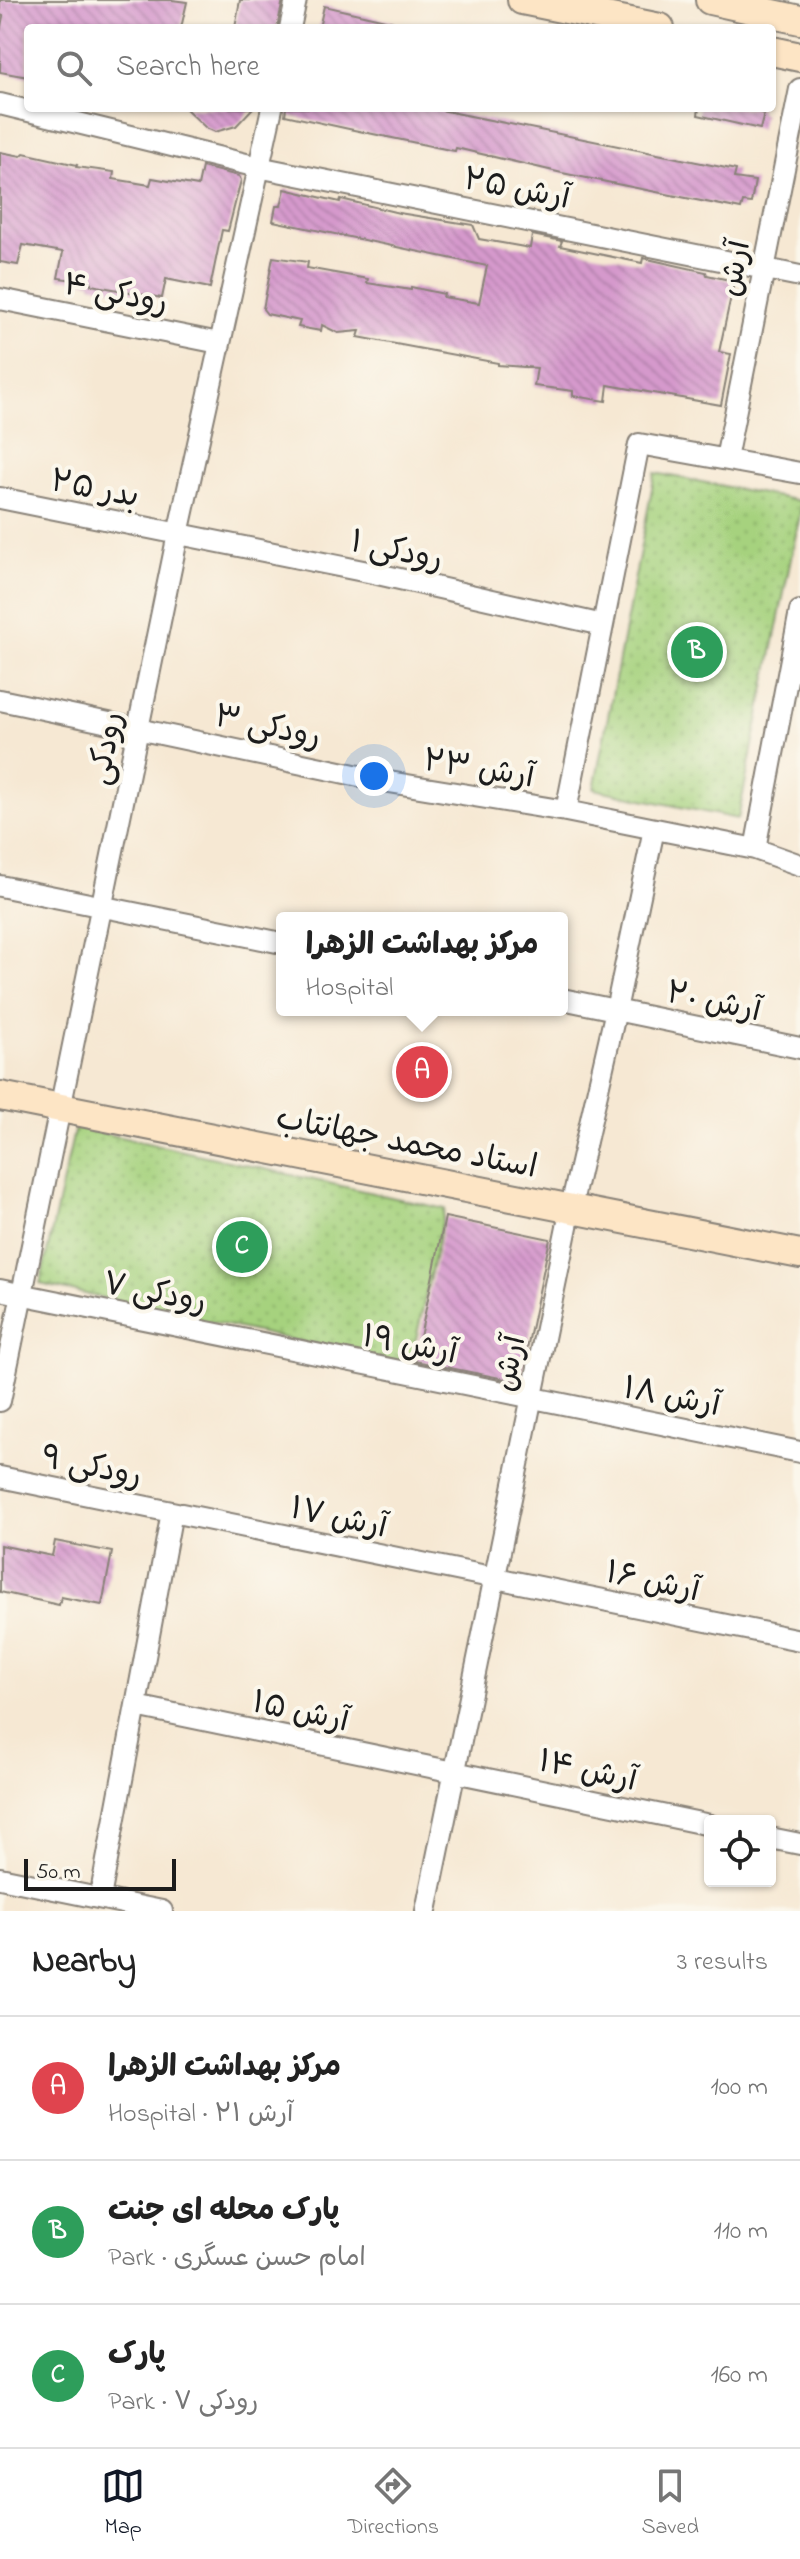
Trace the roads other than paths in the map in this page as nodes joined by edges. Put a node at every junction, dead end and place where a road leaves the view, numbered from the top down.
1 (296, 0) edge
2 (522, 0) edge
3 (710, 0) edge
4 (800, 20) edge
5 (291, 24) edge
6 (640, 24) edge
7 (776, 52) edge
8 (800, 57) edge
9 (800, 89) edge
10 (0, 104) edge
11 (24, 110) edge
12 (33, 112) edge
13 (271, 112) edge
14 (258, 167) junction
15 (763, 269) junction
16 (800, 276) edge
17 (0, 299) edge
18 (219, 343) junction
19 (726, 459) junction
20 (800, 473) edge
21 (0, 498) edge
22 (178, 534) junction
23 (800, 611) edge
24 (603, 625) junction
25 (795, 667) edge
26 (0, 700) edge
27 (139, 728) junction
28 (383, 781) joint
29 (566, 811) junction
30 (654, 829) junction
31 (755, 849) junction
32 (800, 865) edge
33 (0, 886) edge
34 (103, 907) junction
35 (276, 942) edge
36 (568, 1000) edge
37 (616, 1010) junction
38 (800, 1048) edge
39 (0, 1096) edge
40 (61, 1109) junction
41 (571, 1207) junction
42 (800, 1254) edge
43 (0, 1290) edge
44 (22, 1295) junction
45 (277, 1346) joint
46 (531, 1398) junction
47 (0, 1401) edge
48 (800, 1452) edge
49 (0, 1477) edge
50 (172, 1512) junction
51 (494, 1578) junction
52 (800, 1640) edge
53 (136, 1706) junction
54 (454, 1772) junction
55 (704, 1824) edge
56 (776, 1839) edge
57 (800, 1844) edge
58 (0, 1878) edge
59 (100, 1898) junction
60 (162, 1911) edge
61 (426, 1911) edge

1 - 5 street
2 - 6 street
3 - 4 street
7 - 8 street
9 - 15 street, آرش
10 - 11 street, آرش ۲۵
12 - 14 street, آرش ۲۵
13 - 14 street, رودکی
14 - 15 street, آرش ۲۵
14 - 18 street, رودکی
15 - 16 street, آرش ۲۵
15 - 19 street, آرش
17 - 18 street, رودکی ۴
18 - 22 street, رودکی
19 - 20 street
19 - 24 street
21 - 22 street, بدر ۲۵
22 - 24 street, رودکی ۱
22 - 27 street, رودکی
23 - 25 street
24 - 29 street
25 - 31 street
26 - 27 street, رودکی ۳
27 - 28 street, رودکی ۳
27 - 34 street, رودکی
28 - 29 street, آرش ۲۳
29 - 30 street, آرش ۲۳
30 - 31 street, آرش ۲۳
30 - 37 street, آرش
31 - 32 street, آرش ۲۳
33 - 34 street
34 - 35 street
34 - 40 street, رودکی
36 - 37 street, آرش ۲۰
37 - 38 street, آرش ۲۰
37 - 41 street, آرش
39 - 40 street, استاد محمد جهانتاب
40 - 41 street, استاد محمد جهانتاب
40 - 44 street, رودکی
41 - 42 street, استاد محمد جهانتاب
41 - 46 street, آرش
43 - 44 street, رودکی ۷
44 - 45 street, رودکی ۷
44 - 47 street, رودکی
45 - 46 street, آرش ۱۹
46 - 48 street, آرش ۱۸
46 - 51 street, آرش
49 - 50 street, رودکی ۹
50 - 51 street, آرش ۱۷
50 - 53 street
51 - 52 street, آرش ۱۶
51 - 54 street, آرش
53 - 54 street, آرش ۱۵
53 - 59 street
54 - 55 street, آرش ۱۴
54 - 61 street, آرش
56 - 57 street
58 - 59 street
59 - 60 street

